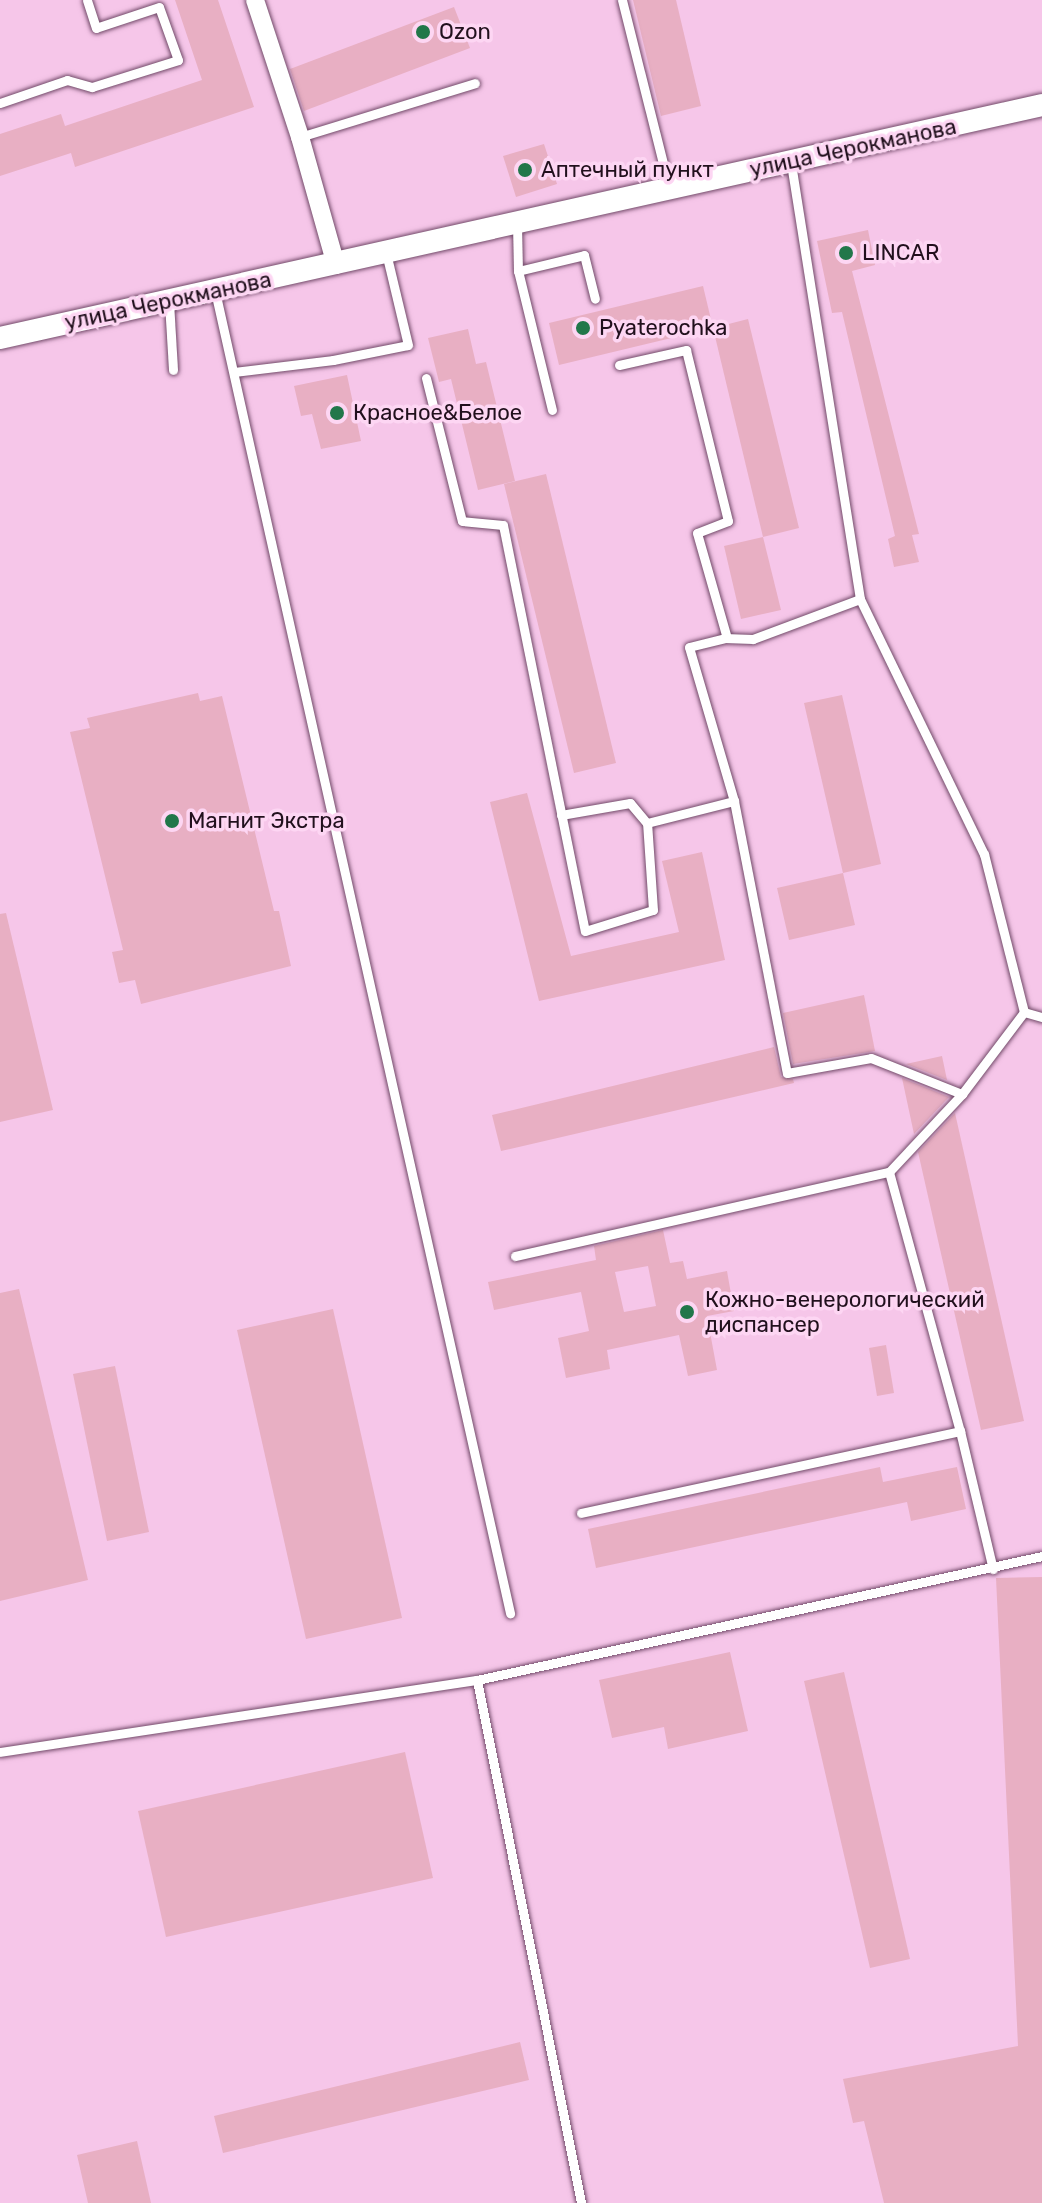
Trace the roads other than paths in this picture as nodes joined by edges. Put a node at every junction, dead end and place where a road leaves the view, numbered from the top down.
1 (87, 0) edge
2 (255, 0) edge
3 (622, 0) edge
4 (475, 83) dead end
5 (0, 103) edge
6 (1042, 105) edge
7 (300, 137) junction
8 (791, 163) junction
9 (669, 187) junction
10 (517, 224) junction
11 (386, 253) junction
12 (336, 265) junction
13 (518, 271) junction
14 (215, 291) junction
15 (595, 299) dead end
16 (169, 301) junction
17 (0, 338) edge
18 (619, 365) dead end
19 (173, 370) dead end
20 (234, 372) junction
21 (426, 378) dead end
22 (552, 410) dead end
23 (860, 599) junction
24 (727, 638) junction
25 (734, 801) junction
26 (561, 815) junction
27 (647, 823) junction
28 (1024, 1012) junction
29 (1042, 1017) edge
30 (962, 1094) junction
31 (889, 1172) junction
32 (515, 1256) dead end
33 (960, 1431) junction
34 (581, 1513) dead end
35 (1042, 1556) edge
36 (993, 1569) junction
37 (510, 1613) dead end
38 (477, 1680) junction
39 (0, 1752) edge
40 (581, 2203) edge

1 - 5 lane
2 - 7 street
3 - 9 lane
4 - 7 lane
6 - 8 street, улица Черокманова
7 - 12 street
8 - 9 street, улица Черокманова
8 - 23 lane
9 - 10 street, улица Черокманова
10 - 11 street, улица Черокманова
10 - 13 lane
11 - 12 street, улица Черокманова
11 - 20 lane
12 - 14 street, улица Черокманова
13 - 15 lane
13 - 22 lane
14 - 16 street, улица Черокманова
14 - 20 lane
16 - 17 street, улица Черокманова
16 - 19 lane
18 - 24 lane
20 - 37 lane
21 - 26 lane
23 - 24 lane
23 - 28 lane
24 - 25 lane
25 - 27 lane
25 - 30 lane
26 - 27 lane
26 - 27 lane
28 - 29 lane
28 - 30 lane
30 - 31 lane
31 - 32 lane
31 - 33 lane
33 - 34 lane
33 - 36 lane
35 - 36 lane
36 - 38 lane
38 - 39 lane
38 - 40 lane

